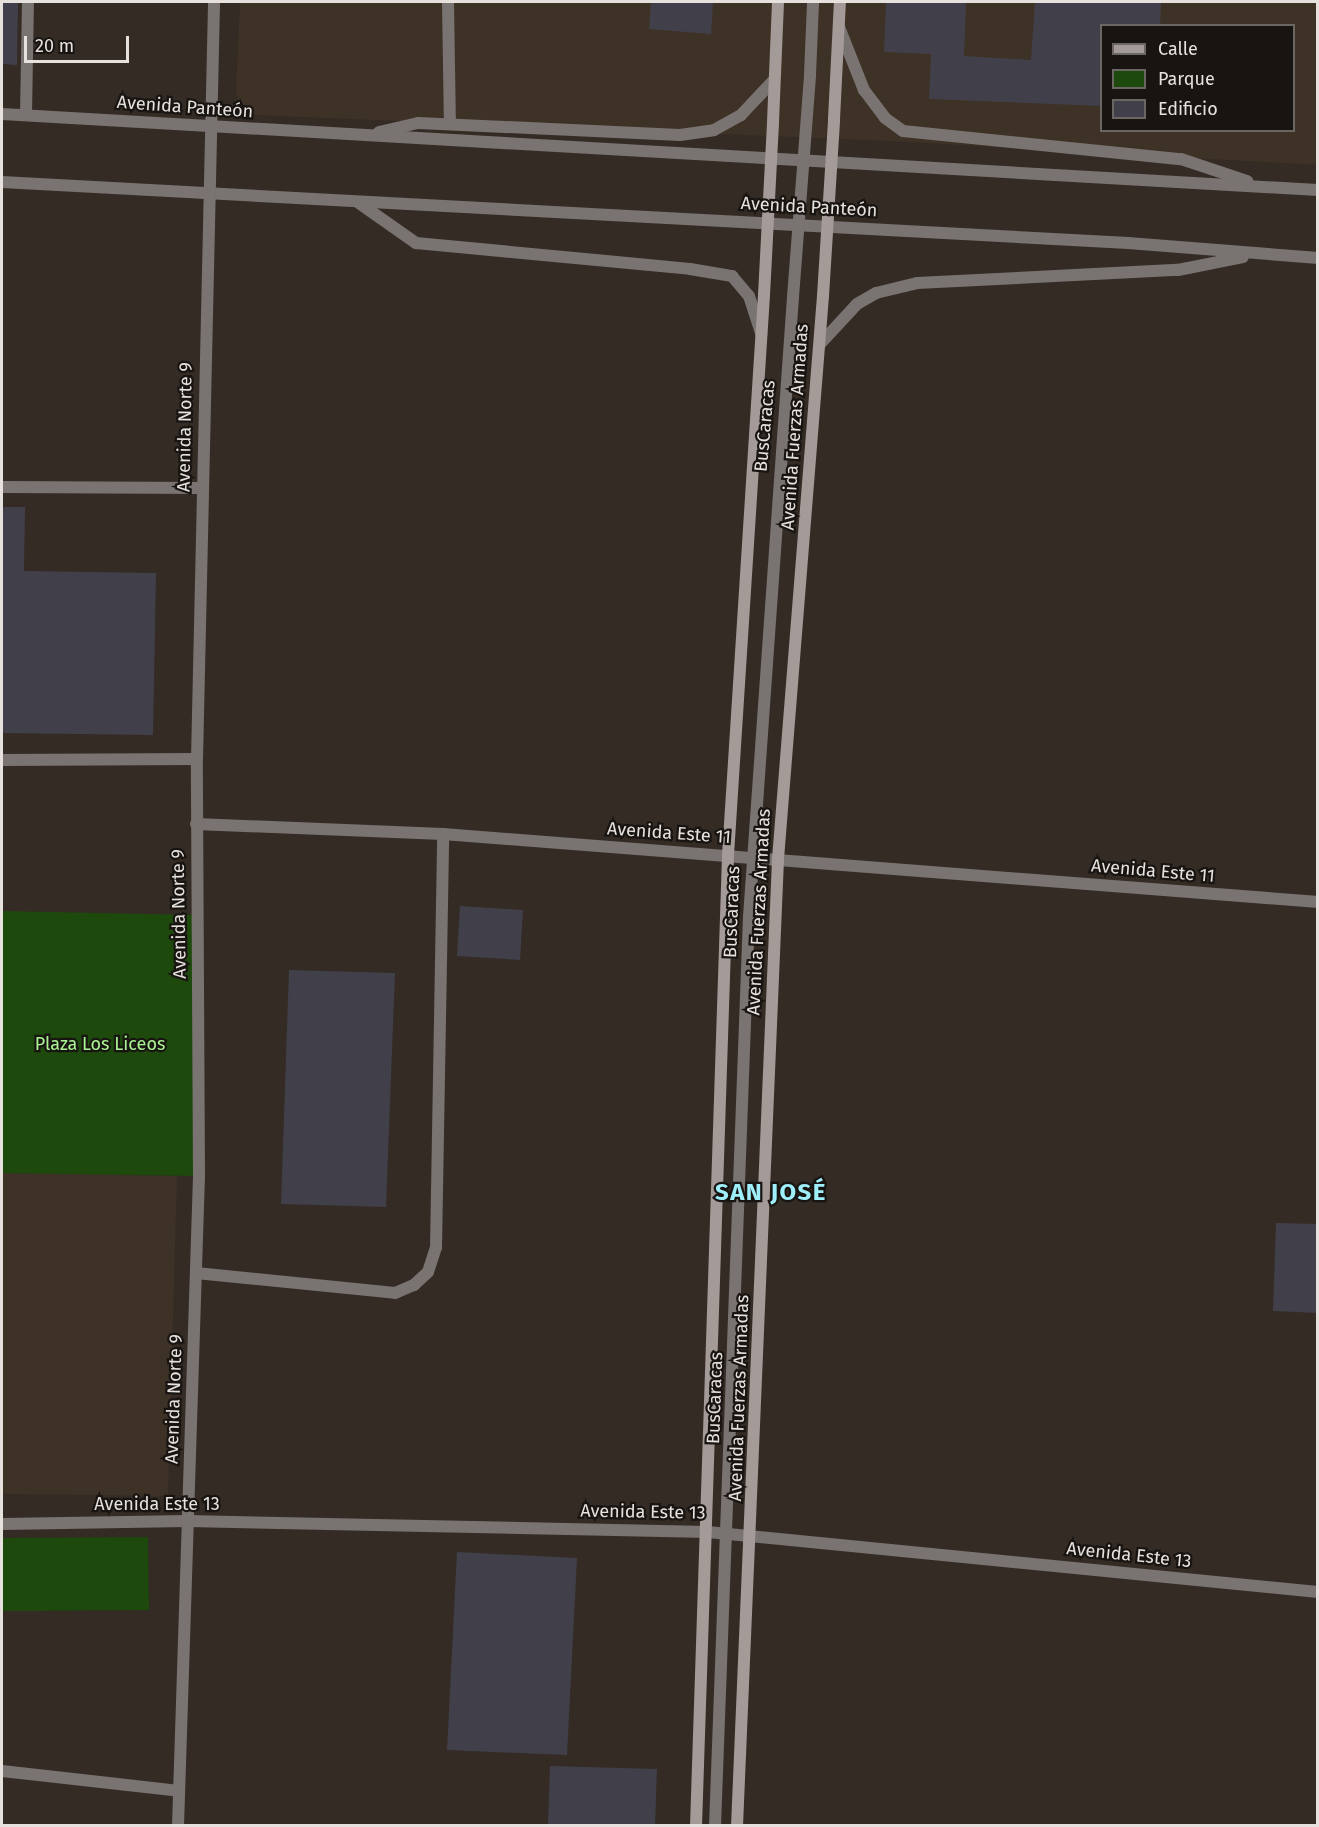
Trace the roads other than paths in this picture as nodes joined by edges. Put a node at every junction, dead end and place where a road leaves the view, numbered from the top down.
1 (28, 2) edge
2 (214, 2) edge
3 (448, 2) edge
4 (778, 2) edge
5 (813, 2) edge
6 (840, 2) edge
7 (839, 27) junction
8 (774, 80) junction
9 (2, 114) edge
10 (26, 115) junction
11 (450, 124) junction
12 (210, 129) junction
13 (367, 135) junction
14 (2, 182) edge
15 (1262, 187) junction
16 (1317, 190) edge
17 (208, 193) junction
18 (358, 202) junction
19 (1257, 254) junction
20 (1317, 258) edge
21 (762, 340) junction
22 (820, 344) junction
23 (2, 486) edge
24 (202, 488) junction
25 (197, 759) junction
26 (2, 760) edge
27 (196, 824) junction
28 (443, 834) junction
29 (728, 855) junction
30 (752, 857) junction
31 (778, 859) junction
32 (1317, 902) edge
33 (196, 1273) junction
34 (188, 1521) junction
35 (2, 1524) edge
36 (708, 1532) junction
37 (729, 1533) junction
38 (752, 1536) junction
39 (1317, 1592) edge
40 (2, 1771) edge
41 (179, 1791) junction
42 (178, 1826) edge
43 (696, 1826) edge
44 (715, 1826) edge
45 (737, 1826) edge

1 - 10 street
2 - 12 street, Avenida Norte 9
3 - 11 street
4 - 8 main road, Avenida Fuerzas Armadas
5 - 30 street, BusCaracas, bridge
6 - 7 main road, Avenida Fuerzas Armadas
7 - 15 street, Avenida Panteón
7 - 22 main road, Avenida Fuerzas Armadas, bridge
8 - 11 street, Avenida Panteón
8 - 21 main road, Avenida Fuerzas Armadas, bridge
9 - 10 street, Avenida Panteón
10 - 12 street, Avenida Panteón
11 - 13 street, Avenida Panteón
12 - 13 street, Avenida Panteón
12 - 17 street, Avenida Norte 9
13 - 15 street, Avenida Panteón
14 - 17 street, Avenida Panteón
15 - 16 street, Avenida Panteón
17 - 18 street, Avenida Panteón
17 - 24 street, Avenida Norte 9
18 - 19 street, Avenida Panteón
18 - 21 street
19 - 20 street, Avenida Panteón
19 - 22 street, Avenida Panteón
21 - 29 main road, Avenida Fuerzas Armadas
22 - 31 main road, Avenida Fuerzas Armadas
23 - 24 street
24 - 25 street, Avenida Norte 9
25 - 26 street
25 - 27 street, Avenida Norte 9
27 - 28 street, Avenida Este 11
27 - 33 street, Avenida Norte 9
28 - 29 street, Avenida Este 11
28 - 33 street
29 - 30 street, Avenida Este 11
29 - 36 main road, Avenida Fuerzas Armadas
30 - 31 street, Avenida Este 11
30 - 37 street, BusCaracas
31 - 32 street, Avenida Este 11
31 - 38 main road, Avenida Fuerzas Armadas
33 - 34 street, Avenida Norte 9
34 - 35 street, Avenida Este 13
34 - 36 street, Avenida Este 13
34 - 41 street, Avenida Norte 9
36 - 37 street, Avenida Este 13
36 - 43 main road, Avenida Fuerzas Armadas
37 - 38 street, Avenida Este 13
37 - 44 street, BusCaracas
38 - 39 street, Avenida Este 13
38 - 45 main road, Avenida Fuerzas Armadas
40 - 41 street
41 - 42 street, Avenida Norte 9

